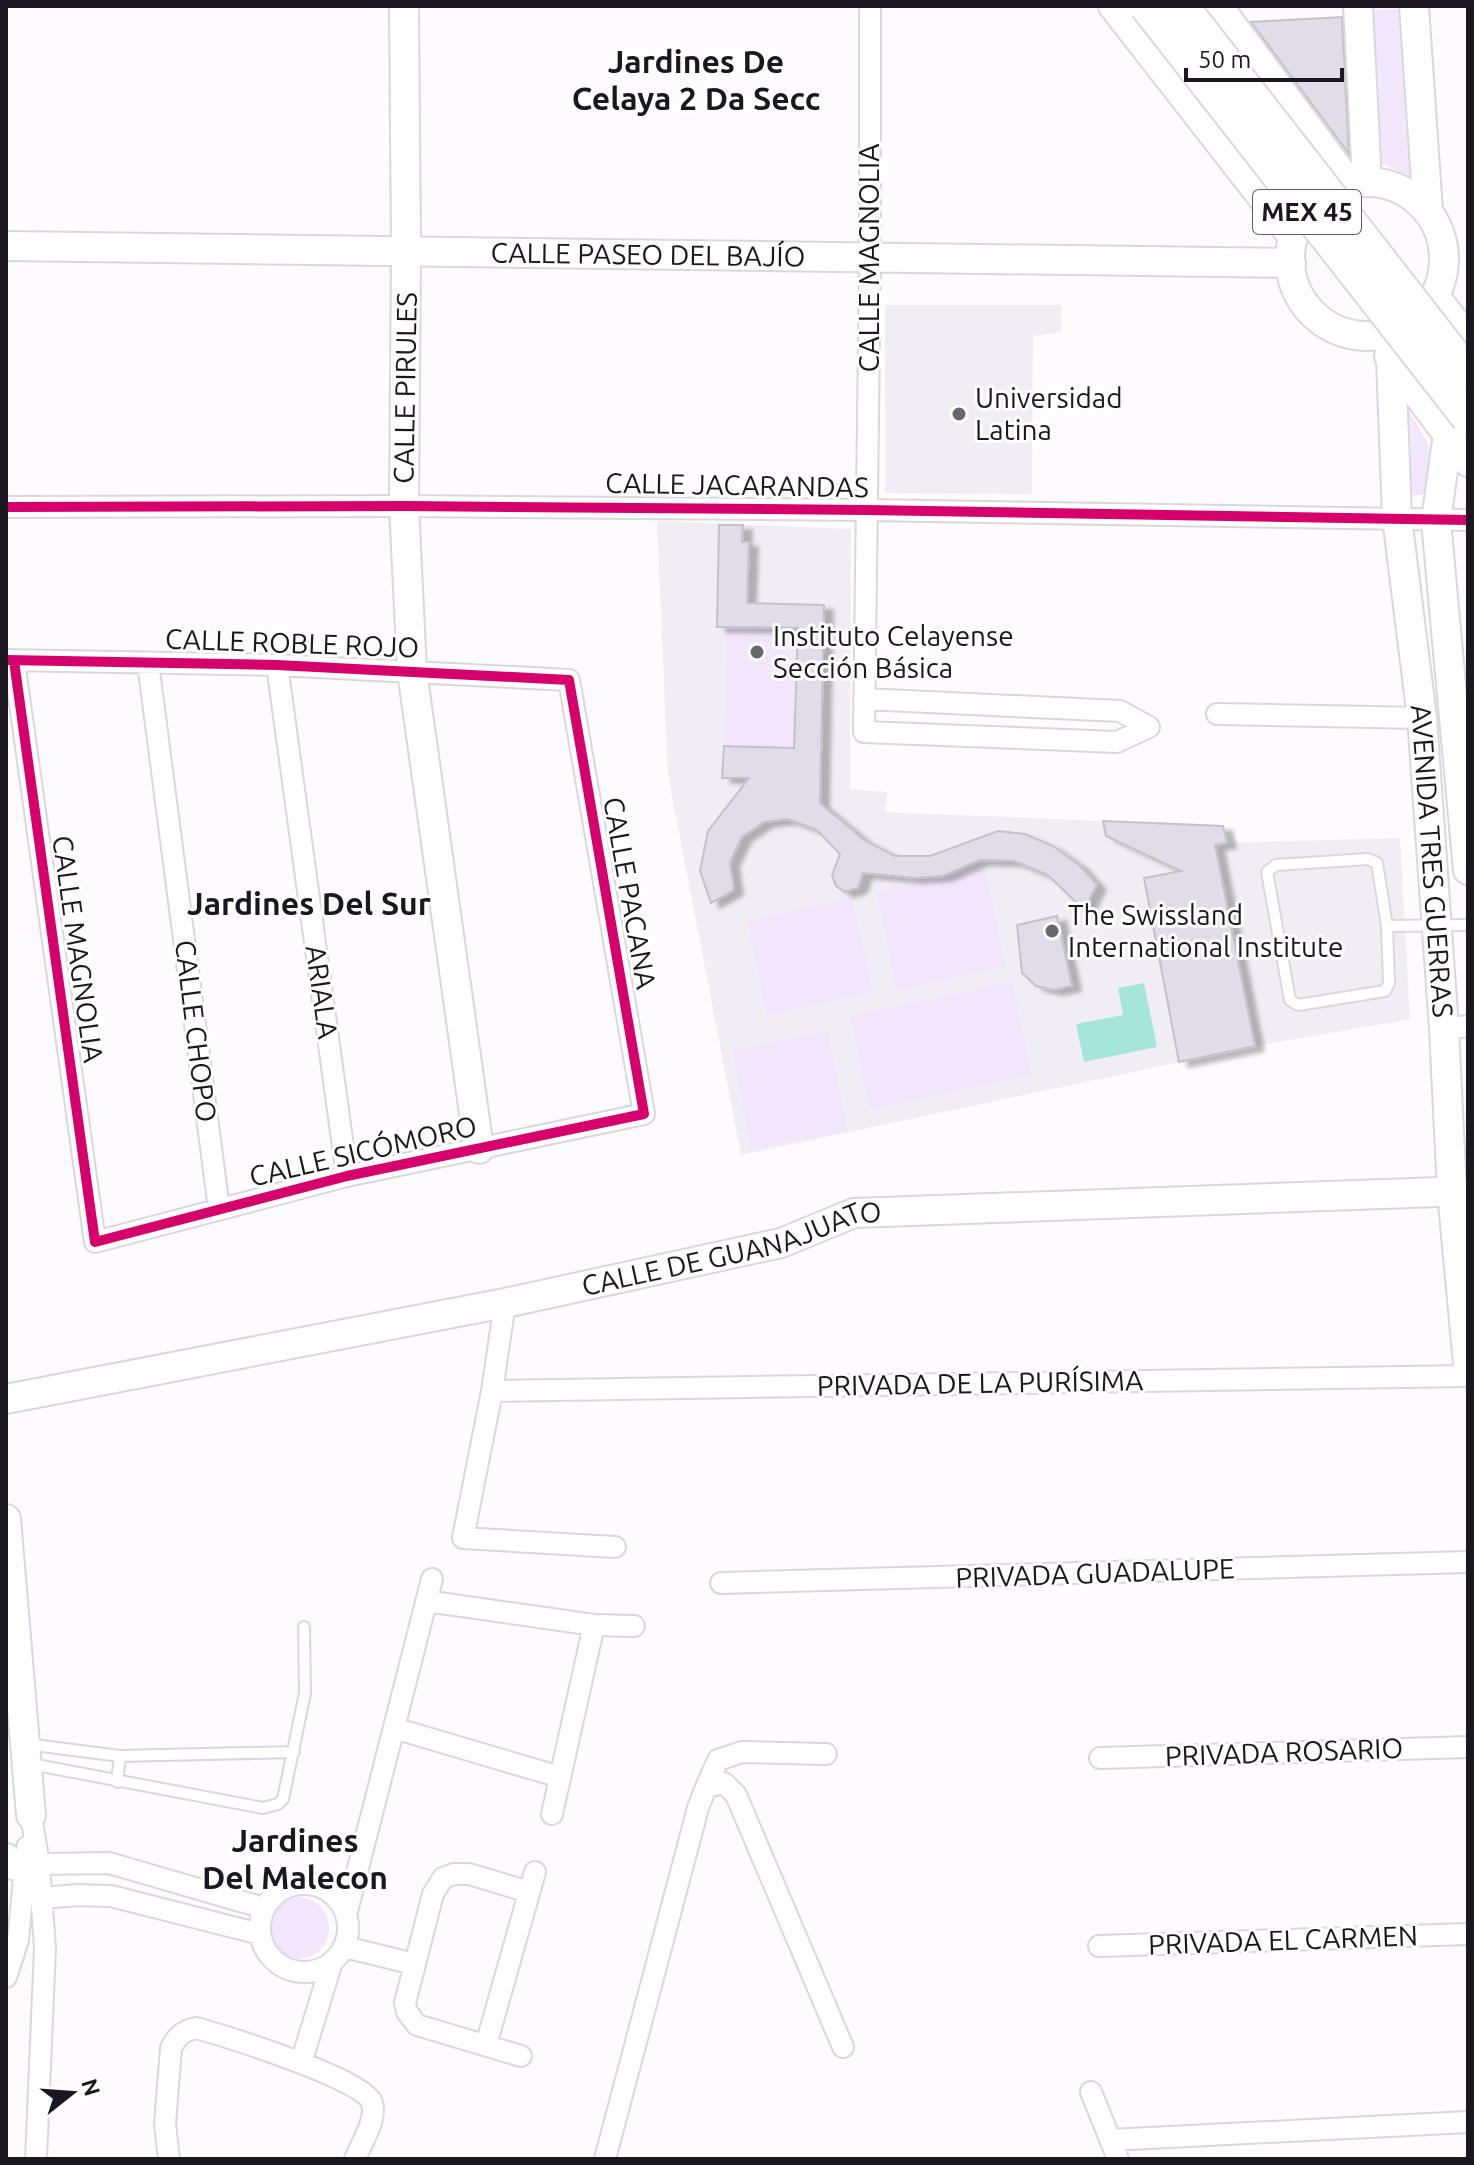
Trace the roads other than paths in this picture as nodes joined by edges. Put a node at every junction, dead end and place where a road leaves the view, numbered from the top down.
1 (404, 6) edge
2 (870, 6) edge
3 (1113, 6) edge
4 (1146, 6) edge
5 (1182, 6) edge
6 (1218, 6) edge
7 (1358, 6) edge
8 (1414, 6) edge
9 (1285, 95) junction
10 (1212, 133) junction
11 (1358, 182) junction
12 (1428, 211) junction
13 (6, 246) edge
14 (406, 250) junction
15 (1292, 250) junction
16 (870, 259) junction
17 (1456, 260) edge
18 (1435, 297) junction
19 (1374, 336) junction
20 (1468, 338) edge
21 (1391, 359) junction
22 (1468, 373) edge
23 (1468, 390) edge
24 (1458, 426) edge
25 (1468, 462) edge
26 (404, 506) junction
27 (6, 507) edge
28 (866, 510) junction
29 (1397, 518) junction
30 (1468, 520) edge
31 (1436, 521) junction
32 (10, 661) edge
33 (148, 663) junction
34 (277, 665) junction
35 (412, 671) junction
36 (569, 680) joint
37 (864, 699) junction
38 (1002, 705) junction
39 (1217, 714) dead end
40 (1422, 718) junction
41 (1004, 738) junction
42 (1468, 870) edge
43 (1468, 925) edge
44 (1387, 926) junction
45 (1437, 927) junction
46 (1456, 1028) edge
47 (644, 1114) joint
48 (479, 1149) junction
49 (347, 1176) junction
50 (1460, 1191) edge
51 (219, 1209) junction
52 (95, 1242) joint
53 (505, 1303) junction
54 (1468, 1364) edge
55 (1468, 1376) edge
56 (492, 1391) junction
57 (6, 1399) edge
58 (6, 1519) edge
59 (615, 1547) dead end
60 (1468, 1562) edge
61 (432, 1579) dead end
62 (721, 1583) dead end
63 (426, 1601) junction
64 (594, 1625) junction
65 (634, 1626) dead end
66 (304, 1627) dead end
67 (394, 1728) junction
68 (1468, 1747) edge
69 (294, 1752) junction
70 (27, 1753) junction
71 (826, 1754) dead end
72 (120, 1756) junction
73 (1100, 1758) dead end
74 (560, 1777) junction
75 (117, 1782) junction
76 (706, 1787) junction
77 (552, 1814) dead end
78 (31, 1815) junction
79 (16, 1867) edge
80 (356, 1876) junction
81 (329, 1891) junction
82 (41, 1898) junction
83 (264, 1908) junction
84 (346, 1915) junction
85 (260, 1934) junction
86 (1468, 1934) edge
87 (1099, 1946) dead end
88 (345, 1947) junction
89 (414, 1964) junction
90 (331, 1965) junction
91 (286, 1970) junction
92 (6, 1977) edge
93 (319, 2006) junction
94 (486, 2045) junction
95 (843, 2047) dead end
96 (521, 2056) dead end
97 (301, 2063) junction
98 (1091, 2092) dead end
99 (1468, 2122) edge
100 (1114, 2150) edge
101 (173, 2157) edge
102 (36, 2159) edge
103 (355, 2159) edge
104 (605, 2159) edge

1 - 14 main road, CALLE PIRULES
2 - 16 street, CALLE MAGNOLIA
3 - 10 main road
4 - 24 main road, MEX 45, bridge
5 - 22 main road, MEX 45, bridge
6 - 9 main road
7 - 11 main road
8 - 12 main road
9 - 10 main road
9 - 11 main road
10 - 15 main road
11 - 12 main road
11 - 15 main road
12 - 17 main road
13 - 14 main road, CALLE PASEO DEL BAJÍO
14 - 16 main road, CALLE PASEO DEL BAJÍO
14 - 26 main road, CALLE PIRULES
15 - 16 main road, CALLE PASEO DEL BAJÍO
15 - 19 main road
16 - 28 street, CALLE MAGNOLIA
17 - 18 main road
18 - 19 main road
18 - 20 main road
19 - 21 main road
21 - 24 main road
21 - 29 main road, AVENIDA TRES GUERRAS
23 - 24 street
24 - 25 main road
24 - 31 main road, AVENIDA TRES GUERRAS
26 - 27 street, CALLE JACARANDAS
26 - 28 street, CALLE JACARANDAS
26 - 35 main road, CALLE PIRULES
28 - 29 street, CALLE JACARANDAS
28 - 37 street, CALLE MAGNOLIA
29 - 31 street, CALLE JACARANDAS
29 - 40 main road, AVENIDA TRES GUERRAS
30 - 31 street, CALLE JACARANDAS
31 - 42 main road, AVENIDA TRES GUERRAS
32 - 33 street, CALLE ROBLE ROJO
32 - 52 street, CALLE MAGNOLIA
33 - 34 street, CALLE ROBLE ROJO
33 - 51 street, CALLE CHOPO
34 - 35 street, CALLE ROBLE ROJO
34 - 49 street, ARIALA
35 - 36 street, CALLE ROBLE ROJO
35 - 48 main road, CALLE PIRULES
36 - 47 street, CALLE PACANA
37 - 38 street
37 - 41 street, CALLE MAGNOLIA
38 - 41 street
38 - 41 street
39 - 40 street
40 - 45 main road, AVENIDA TRES GUERRAS
43 - 45 lane
44 - 44 lane
44 - 45 lane
45 - 46 main road, AVENIDA TRES GUERRAS
46 - 50 main road, AVENIDA TRES GUERRAS
47 - 48 street, CALLE SICÓMORO
48 - 49 street, CALLE SICÓMORO
49 - 51 street, CALLE SICÓMORO
50 - 53 main road, CALLE DE GUANAJUATO
50 - 54 main road, AVENIDA TRES GUERRAS
51 - 52 street, CALLE SICÓMORO
53 - 56 street
53 - 57 main road, CALLE DE GUANAJUATO
55 - 56 street, PRIVADA DE LA PURÍSIMA
56 - 59 street
58 - 70 main road
60 - 62 street, PRIVADA GUADALUPE
61 - 63 street
63 - 64 street
63 - 67 street
64 - 65 street
64 - 74 street
66 - 69 lane
67 - 74 street
67 - 80 street
68 - 73 street, PRIVADA ROSARIO
69 - 72 lane
69 - 75 lane
70 - 72 lane
70 - 75 lane
70 - 78 main road
71 - 76 street
72 - 75 lane
74 - 77 street
76 - 95 street
76 - 104 street
78 - 79 street
78 - 92 street
79 - 82 street
79 - 83 street
80 - 81 street
80 - 84 street
81 - 83 street
81 - 84 street
82 - 85 street
82 - 102 street
83 - 85 street
84 - 88 street
85 - 91 street
86 - 87 street, PRIVADA EL CARMEN
88 - 89 street
88 - 90 street
89 - 94 street
89 - 94 street
90 - 91 street
90 - 93 street
91 - 93 street
93 - 97 street
94 - 96 street
97 - 101 street
97 - 103 street
98 - 100 street
99 - 100 street

